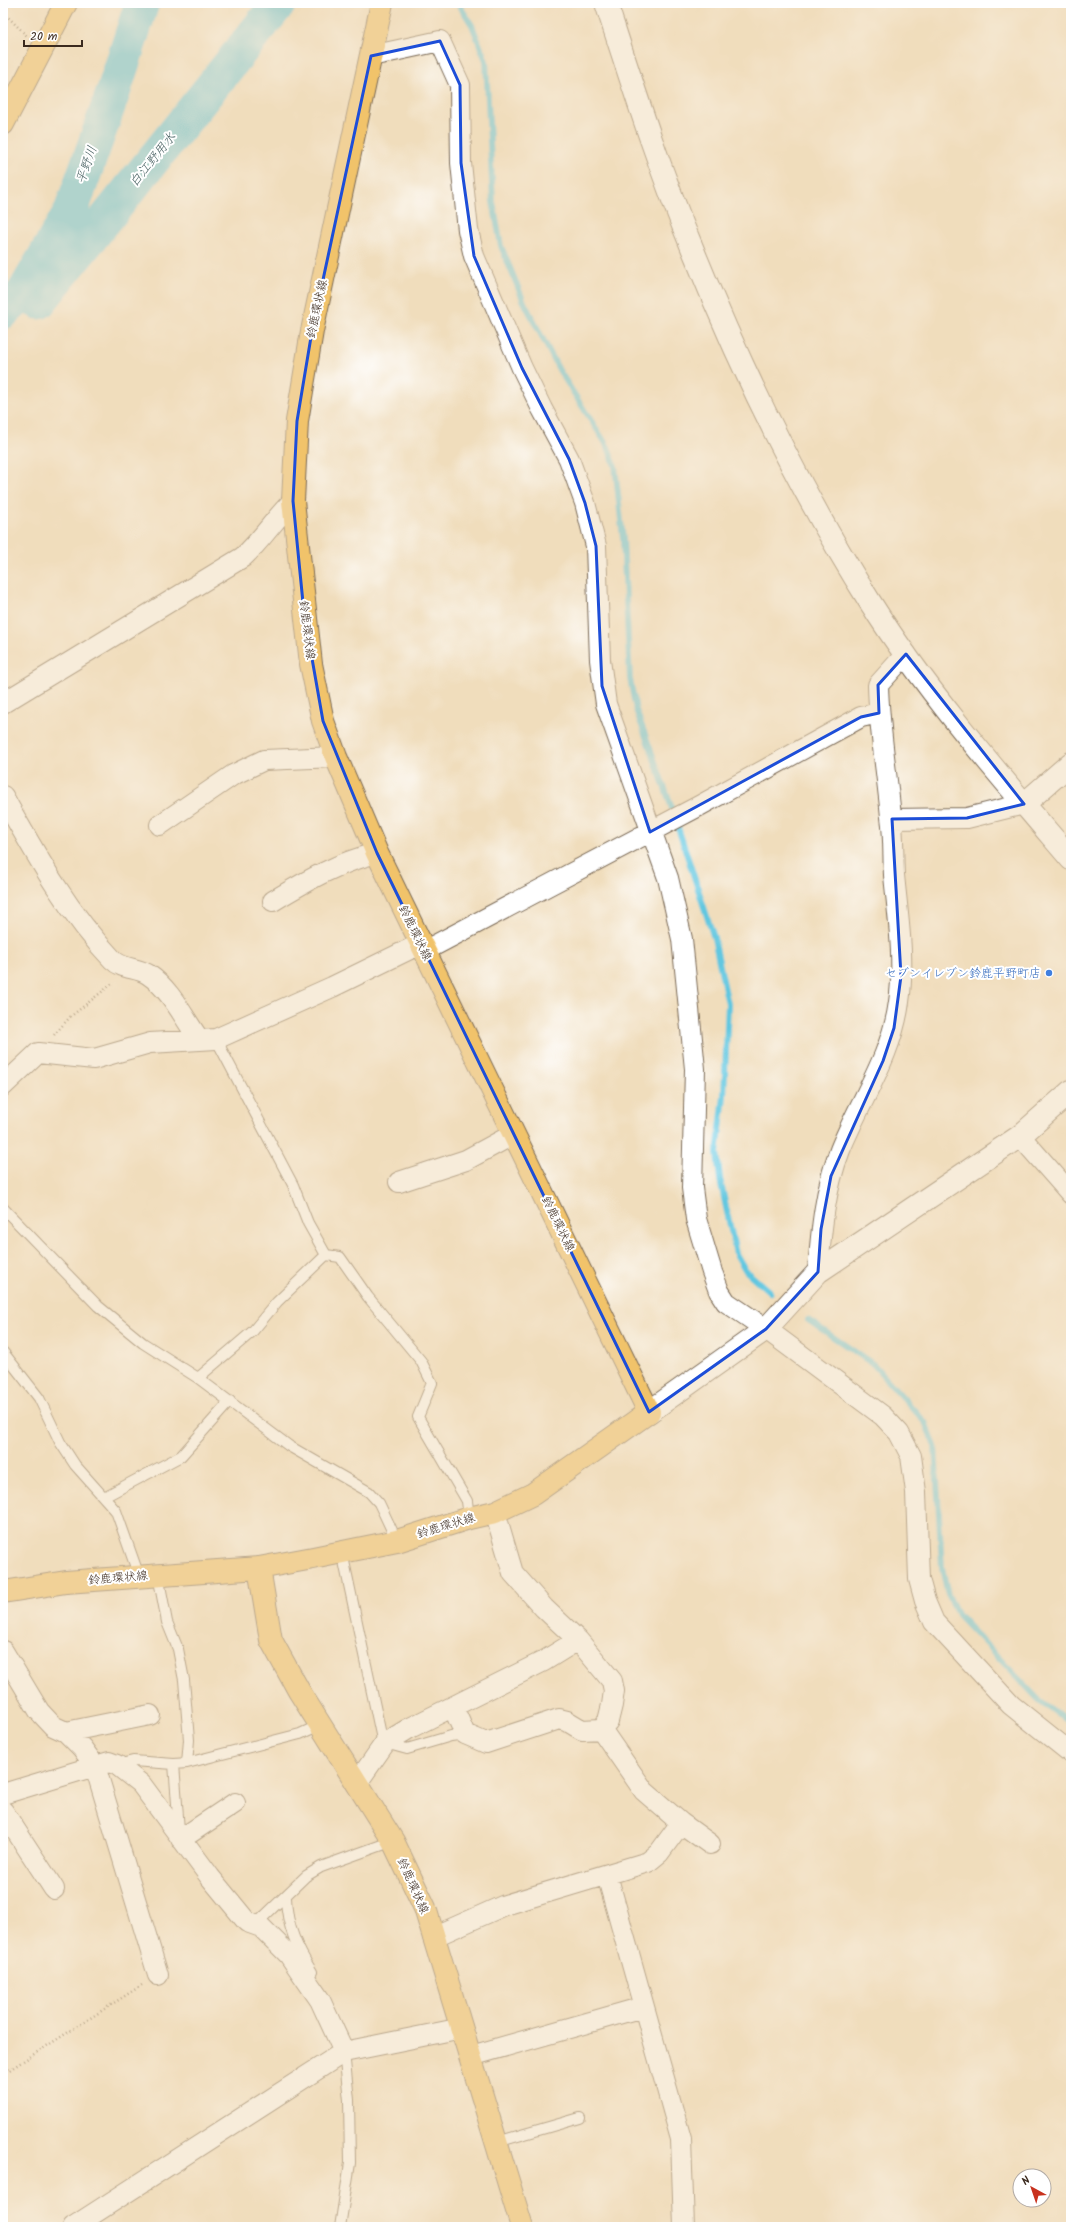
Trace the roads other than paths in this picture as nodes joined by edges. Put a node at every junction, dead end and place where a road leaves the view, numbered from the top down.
1 (66, 3) edge
2 (382, 3) edge
3 (606, 3) edge
4 (371, 56) junction
5 (3, 124) edge
6 (293, 501) junction
7 (906, 654) junction
8 (3, 703) edge
9 (879, 713) junction
10 (336, 757) junction
11 (1071, 763) edge
12 (3, 796) edge
13 (1024, 804) junction
14 (892, 819) junction
15 (160, 826) dead end
16 (656, 829) junction
17 (377, 853) junction
18 (1071, 859) edge
19 (273, 901) dead end
20 (422, 948) junction
21 (207, 1039) junction
22 (3, 1086) edge
23 (1071, 1091) edge
24 (514, 1134) junction
25 (1020, 1136) junction
26 (399, 1182) dead end
27 (1071, 1194) edge
28 (3, 1208) edge
29 (326, 1255) junction
30 (818, 1272) junction
31 (766, 1329) junction
32 (3, 1352) edge
33 (198, 1378) junction
34 (230, 1401) junction
35 (649, 1412) junction
36 (104, 1497) junction
37 (495, 1512) junction
38 (469, 1518) junction
39 (397, 1541) junction
40 (342, 1552) junction
41 (258, 1568) junction
42 (148, 1576) junction
43 (3, 1592) edge
44 (578, 1640) junction
45 (3, 1651) edge
46 (453, 1706) junction
47 (150, 1716) dead end
48 (320, 1725) junction
49 (602, 1729) junction
50 (66, 1732) junction
51 (465, 1734) junction
52 (384, 1744) junction
53 (1071, 1752) edge
54 (187, 1763) junction
55 (174, 1764) junction
56 (117, 1765) junction
57 (95, 1766) junction
58 (357, 1783) junction
59 (3, 1794) edge
60 (235, 1803) dead end
61 (3, 1811) edge
62 (681, 1823) junction
63 (180, 1837) junction
64 (393, 1841) junction
65 (710, 1844) dead end
66 (607, 1874) junction
67 (54, 1889) dead end
68 (286, 1898) junction
69 (254, 1926) junction
70 (433, 1937) junction
71 (158, 1975) road end
72 (320, 2000) junction
73 (643, 2007) junction
74 (462, 2028) junction
75 (344, 2052) junction
76 (471, 2056) junction
77 (580, 2118) dead end
78 (497, 2142) junction
79 (73, 2227) edge
80 (340, 2227) edge
81 (522, 2227) edge
82 (684, 2227) edge

1 - 5 main road
2 - 4 main road, 鈴鹿環状線
3 - 7 street
4 - 6 main road, 鈴鹿環状線
4 - 16 street
6 - 8 street
6 - 10 main road, 鈴鹿環状線
7 - 9 street
7 - 13 street
9 - 14 street
9 - 16 street
10 - 15 street
10 - 17 main road, 鈴鹿環状線
11 - 13 street
12 - 21 street
13 - 14 street
13 - 18 street
14 - 30 street
16 - 20 street
16 - 31 street
17 - 19 street
17 - 20 main road, 鈴鹿環状線
20 - 21 street
20 - 24 main road, 鈴鹿環状線
21 - 22 street
21 - 29 lane
23 - 25 street
24 - 26 street
24 - 35 main road, 鈴鹿環状線
25 - 27 street
25 - 30 street
28 - 33 lane
29 - 33 lane
29 - 38 lane
30 - 31 street
31 - 35 street
31 - 53 street
32 - 36 lane
33 - 34 lane
34 - 36 lane
34 - 39 lane
35 - 37 main road, 鈴鹿環状線
36 - 42 lane
37 - 38 main road, 鈴鹿環状線
37 - 44 street
38 - 39 main road, 鈴鹿環状線
39 - 40 main road, 鈴鹿環状線
40 - 41 main road, 鈴鹿環状線
40 - 52 lane
41 - 42 main road, 鈴鹿環状線
41 - 48 main road, 鈴鹿環状線
42 - 43 main road, 鈴鹿環状線
42 - 54 lane
44 - 46 street
44 - 49 street
45 - 50 street
46 - 51 street
46 - 52 street
47 - 50 street
48 - 54 lane
48 - 58 main road, 鈴鹿環状線
49 - 51 street
49 - 62 street
50 - 57 street
51 - 52 lane
52 - 58 street
54 - 55 lane
55 - 56 lane
55 - 63 lane
56 - 57 street
56 - 63 street
57 - 59 street
57 - 71 street
58 - 64 main road, 鈴鹿環状線
60 - 63 street
61 - 67 street
62 - 65 street
62 - 66 street
63 - 69 street
64 - 68 lane
64 - 70 main road, 鈴鹿環状線
66 - 70 street
66 - 73 street
68 - 69 lane
68 - 72 lane
69 - 72 street
70 - 74 main road, 鈴鹿環状線
72 - 75 street
73 - 76 street
73 - 82 street
74 - 75 street
74 - 76 main road, 鈴鹿環状線
75 - 79 street
75 - 80 lane
76 - 78 main road, 鈴鹿環状線
77 - 78 lane
78 - 81 main road, 鈴鹿環状線

